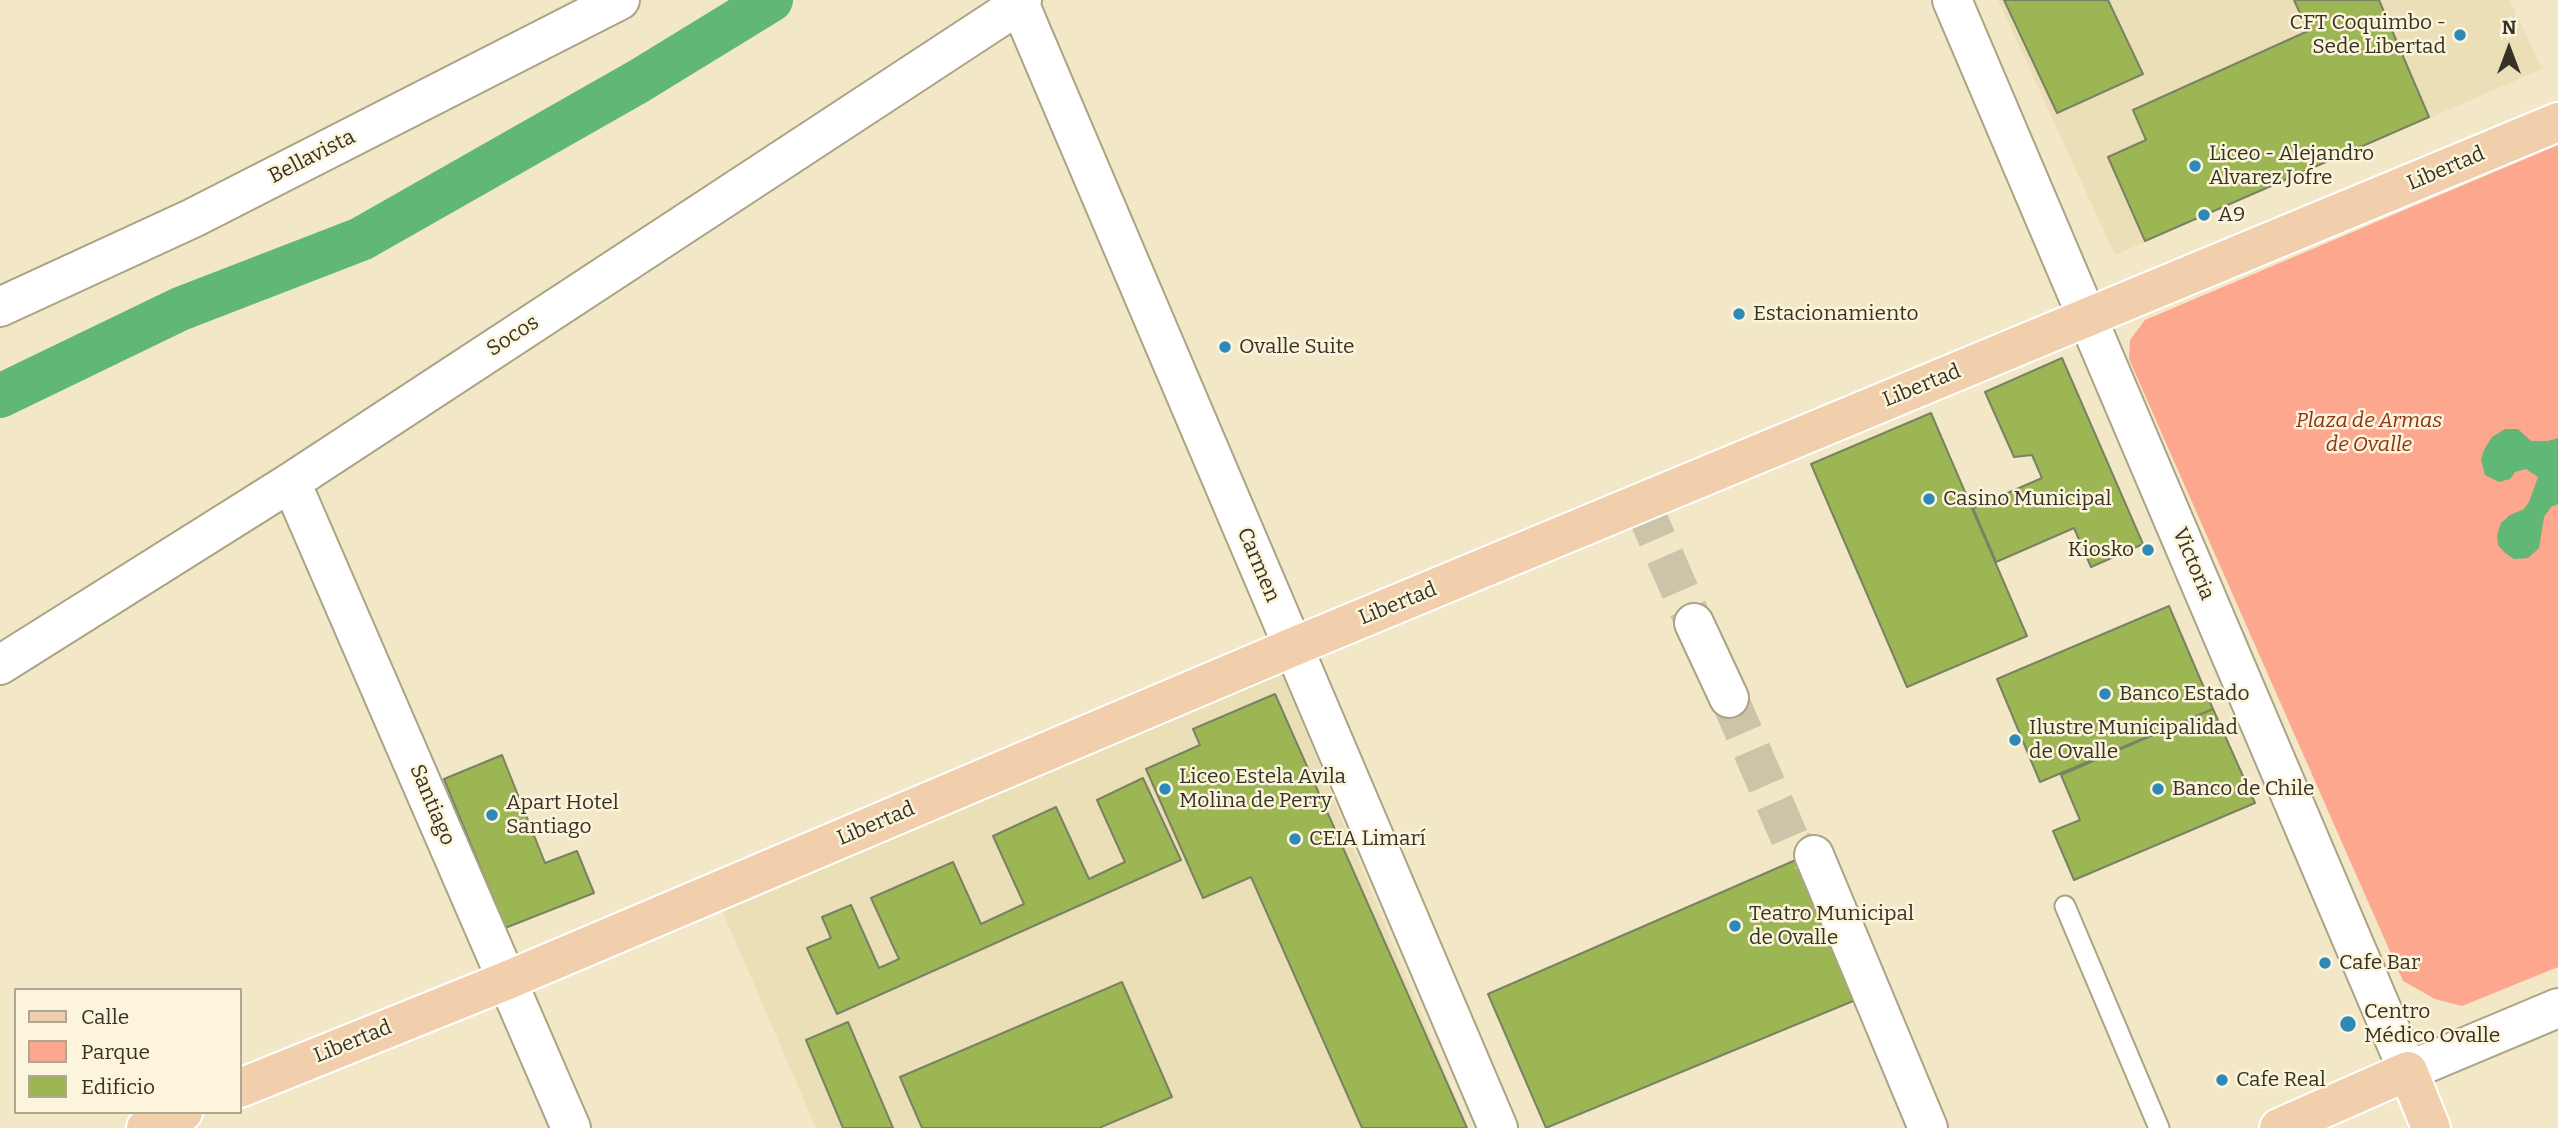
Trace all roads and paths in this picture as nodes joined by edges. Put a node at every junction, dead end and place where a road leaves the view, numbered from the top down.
1 (620, 0) edge
2 (1952, 0) edge
3 (1021, 1) edge
4 (2558, 122) edge
5 (0, 307) edge
6 (2089, 319) junction
7 (291, 482) junction
8 (1694, 623) tunnel mouth
9 (1293, 647) junction
10 (0, 665) edge
11 (1729, 698) tunnel mouth
12 (1814, 855) tunnel mouth
13 (2065, 906) dead end
14 (508, 980) junction
15 (2558, 1008) edge
16 (2408, 1071) junction
17 (242, 1087) edge
18 (178, 1114) edge
19 (146, 1128) edge
20 (571, 1128) edge
21 (1498, 1128) edge
22 (1928, 1128) edge
23 (2159, 1128) edge
24 (2279, 1128) edge
25 (2431, 1128) edge

1 - 5 street, Bellavista
2 - 6 street, Victoria
3 - 7 street, Socos
3 - 9 street, Carmen
4 - 6 main road, Libertad
6 - 9 main road, Libertad
6 - 16 street, Victoria
7 - 10 street, Socos
7 - 14 street, Santiago
8 - 11 street
9 - 14 main road, Libertad
9 - 21 street, Carmen
12 - 22 street
13 - 23 lane
14 - 17 main road, Libertad
14 - 20 street, Santiago
15 - 16 street
16 - 24 main road
16 - 25 main road, Victoria
18 - 19 main road

